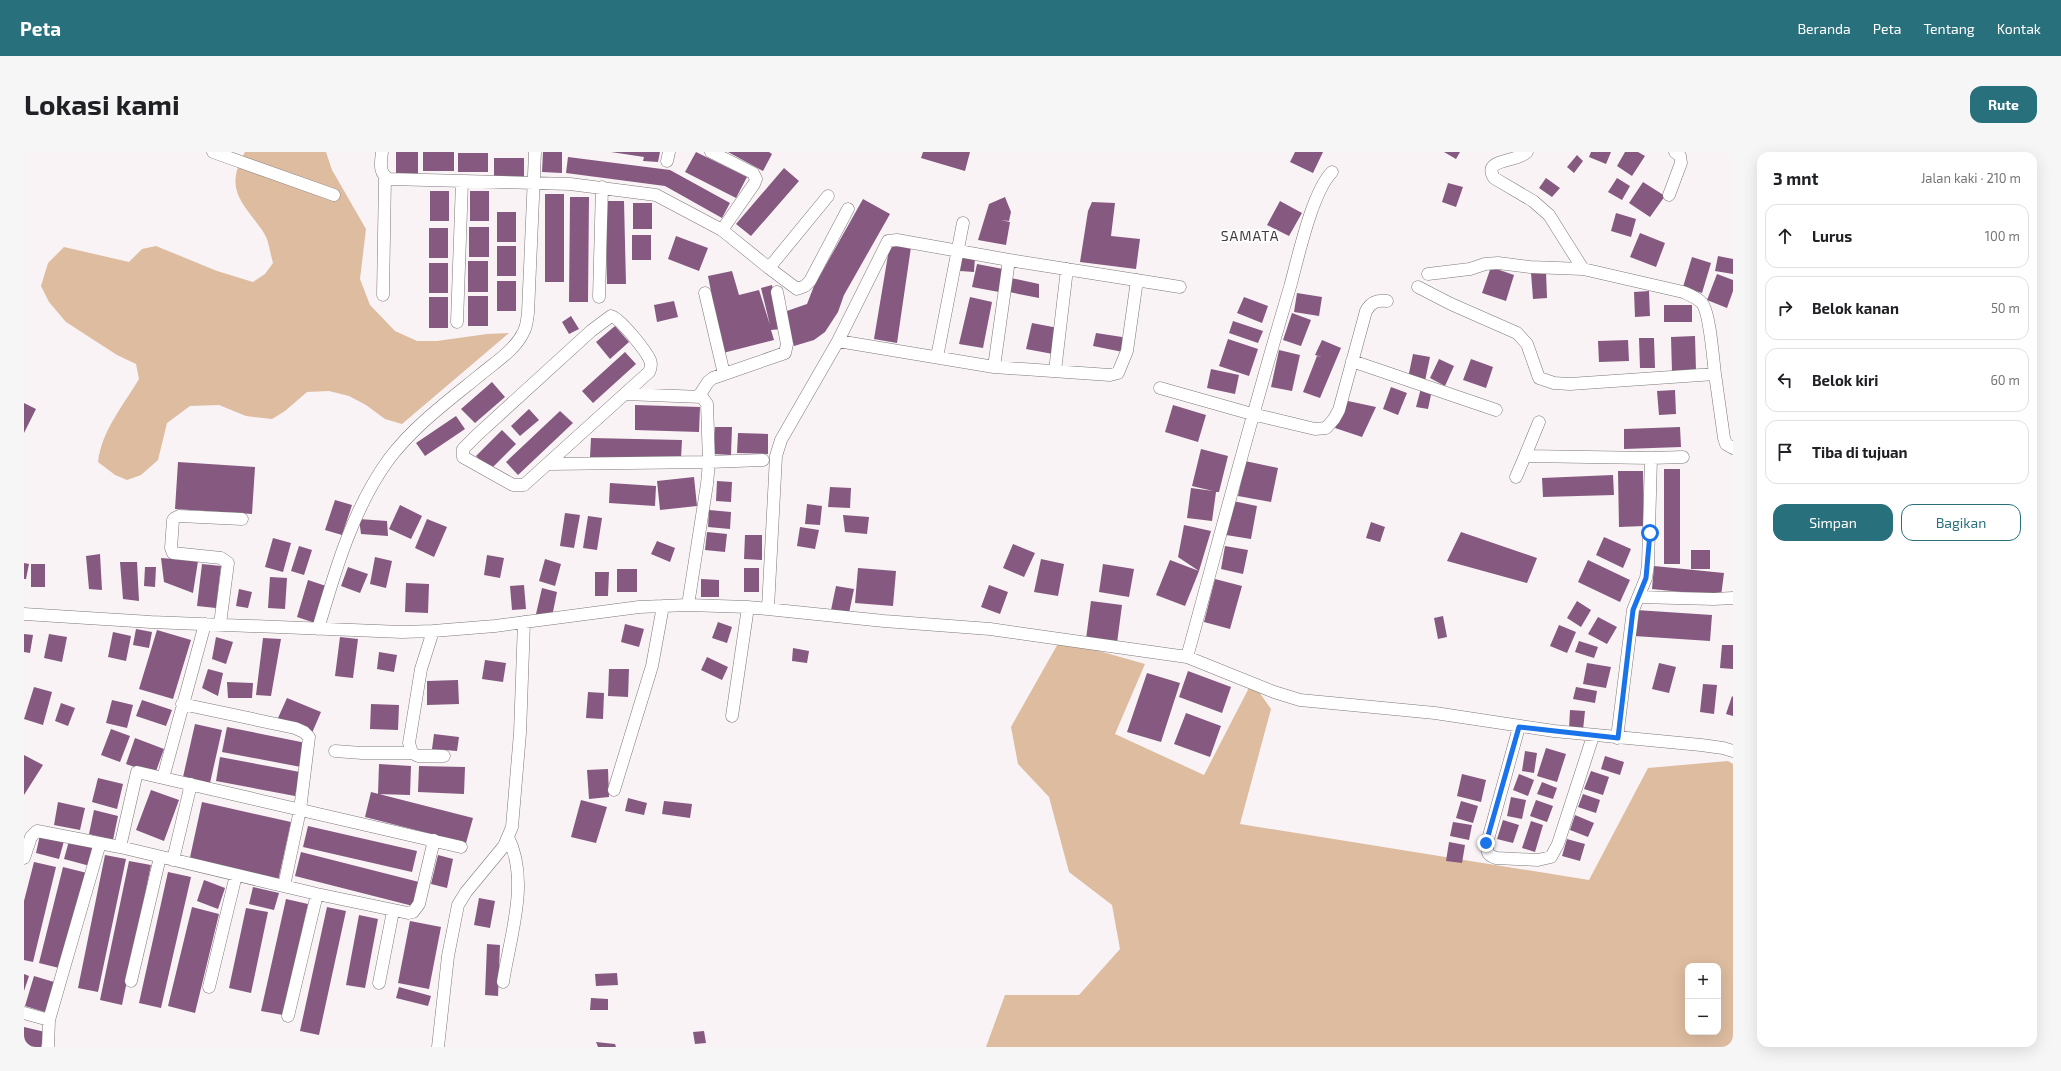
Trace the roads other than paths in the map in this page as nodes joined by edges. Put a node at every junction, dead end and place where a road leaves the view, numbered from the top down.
1 (213, 152) edge
2 (382, 152) edge
3 (535, 152) edge
4 (711, 152) edge
5 (1527, 152) edge
6 (1675, 152) edge
7 (1332, 172) dead end
8 (385, 177) junction
9 (462, 182) junction
10 (534, 182) junction
11 (602, 187) junction
12 (334, 195) dead end
13 (1669, 195) dead end
14 (828, 196) dead end
15 (848, 209) dead end
16 (963, 223) dead end
17 (722, 230) junction
18 (957, 251) junction
19 (1009, 260) junction
20 (769, 268) junction
21 (1067, 269) junction
22 (1583, 269) junction
23 (1428, 274) dead end
24 (1137, 280) junction
25 (1180, 287) dead end
26 (1418, 287) dead end
27 (777, 292) dead end
28 (705, 293) dead end
29 (383, 295) dead end
30 (599, 297) dead end
31 (1387, 301) dead end
32 (457, 322) dead end
33 (838, 341) junction
34 (937, 357) junction
35 (1352, 361) junction
36 (994, 367) junction
37 (1055, 371) junction
38 (724, 374) junction
39 (1715, 374) junction
40 (1160, 388) dead end
41 (625, 394) junction
42 (699, 396) junction
43 (1496, 410) dead end
44 (1252, 414) junction
45 (1539, 422) dead end
46 (1733, 448) edge
47 (1525, 456) junction
48 (1683, 457) dead end
49 (1651, 458) junction
50 (763, 460) dead end
51 (709, 462) junction
52 (549, 464) junction
53 (1516, 477) dead end
54 (242, 519) dead end
55 (1638, 597) junction
56 (1733, 598) edge
57 (688, 605) junction
58 (663, 606) junction
59 (748, 607) junction
60 (768, 608) junction
61 (24, 614) edge
62 (524, 622) junction
63 (205, 624) junction
64 (220, 624) junction
65 (318, 628) junction
66 (433, 631) junction
67 (1188, 657) junction
68 (182, 704) junction
69 (732, 716) dead end
70 (1519, 727) junction
71 (1593, 736) junction
72 (1618, 738) junction
73 (335, 751) dead end
74 (1733, 752) edge
75 (412, 753) junction
76 (444, 756) dead end
77 (163, 778) junction
78 (191, 784) junction
79 (614, 790) dead end
80 (300, 810) junction
81 (508, 837) junction
82 (434, 840) junction
83 (100, 843) junction
84 (120, 847) junction
85 (462, 847) dead end
86 (160, 857) junction
87 (24, 858) edge
88 (173, 860) junction
89 (236, 875) junction
90 (284, 886) junction
91 (317, 894) junction
92 (393, 911) junction
93 (131, 982) dead end
94 (503, 982) dead end
95 (379, 983) dead end
96 (209, 987) dead end
97 (24, 1013) edge
98 (288, 1016) dead end
99 (49, 1020) junction
100 (48, 1047) edge
101 (438, 1047) edge

1 - 12 street
2 - 8 street
3 - 10 street
4 - 17 street
5 - 22 street
6 - 13 street
7 - 44 street
8 - 9 street
8 - 29 street
9 - 10 street
9 - 32 street
10 - 11 street
10 - 65 street
11 - 17 street
11 - 30 street
14 - 20 street
15 - 20 street
16 - 18 street
17 - 20 street
18 - 19 street
18 - 33 street
18 - 34 street
19 - 21 street
19 - 36 street
21 - 24 street
21 - 37 street
22 - 23 street
22 - 39 street
24 - 25 street
24 - 37 street
26 - 39 street
27 - 38 street
28 - 38 street
31 - 35 street
33 - 34 street
33 - 60 street
34 - 36 street
35 - 43 street
35 - 44 street
36 - 37 street
38 - 42 street
39 - 46 street
40 - 44 street
41 - 42 street
41 - 52 street
41 - 52 street
42 - 51 street
44 - 67 street
45 - 47 street
47 - 49 street
47 - 53 street
48 - 49 street
49 - 55 street
50 - 51 street
51 - 52 street
51 - 57 street
54 - 64 street
55 - 56 street
55 - 72 street
57 - 58 street
57 - 59 street
58 - 62 street
58 - 79 street
59 - 60 street
59 - 69 street
60 - 67 street
61 - 63 street
62 - 66 street
62 - 81 street
63 - 64 street
63 - 68 street
64 - 65 street
65 - 66 street
66 - 75 street
67 - 70 street
68 - 77 street
68 - 80 street
70 - 71 street
70 - 71 street
71 - 72 street
72 - 74 street
73 - 75 street
75 - 76 street
77 - 78 street
77 - 84 street
78 - 80 street
78 - 88 street
80 - 82 street
80 - 90 street
81 - 94 street
81 - 101 street
82 - 85 street
82 - 92 street
83 - 84 street
83 - 87 street
83 - 99 street
84 - 86 street
86 - 88 street
86 - 93 street
88 - 89 street
89 - 90 street
89 - 96 street
90 - 91 street
91 - 92 street
91 - 98 street
92 - 95 street
97 - 99 street
99 - 100 street

